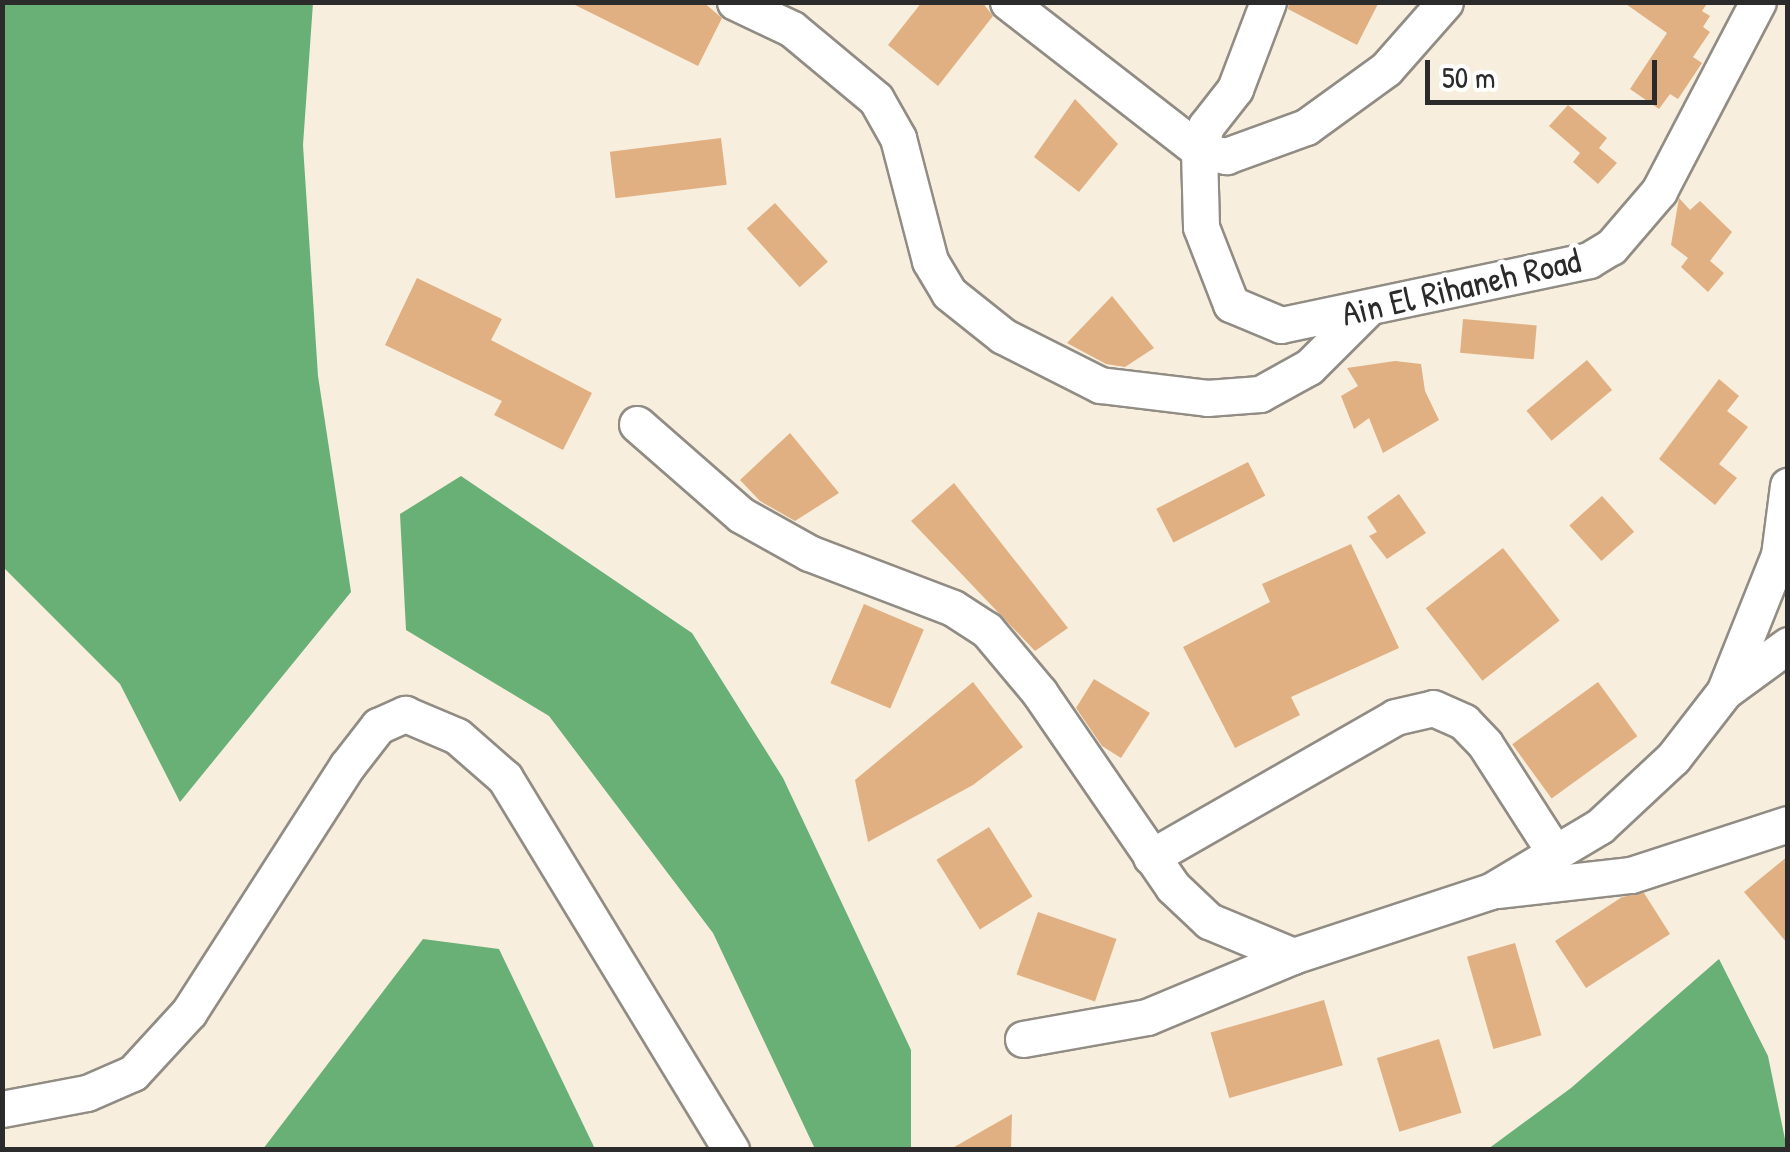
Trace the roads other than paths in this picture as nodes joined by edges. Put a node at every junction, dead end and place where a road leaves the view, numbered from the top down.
1 (735, 2) edge
2 (1008, 2) edge
3 (1268, 2) edge
4 (1445, 2) edge
5 (1758, 2) edge
6 (1216, 141) junction
7 (1369, 308) junction
8 (637, 424) dead end
9 (1788, 486) edge
10 (1788, 645) edge
11 (1725, 691) junction
12 (1788, 824) edge
13 (1555, 854) junction
14 (1151, 857) junction
15 (1491, 890) junction
16 (1294, 956) junction
17 (1023, 1038) dead end
18 (2, 1108) edge
19 (731, 1150) edge

1 - 7 street
2 - 6 street
3 - 6 street, Ain El Rihaneh Road
4 - 6 street
5 - 7 street, Ain El Rihaneh Road
6 - 7 street, Ain El Rihaneh Road
8 - 14 street
9 - 11 street
10 - 11 street
11 - 13 street
12 - 15 street
13 - 14 street
13 - 15 street
14 - 16 street
15 - 16 street
16 - 17 street
18 - 19 street

